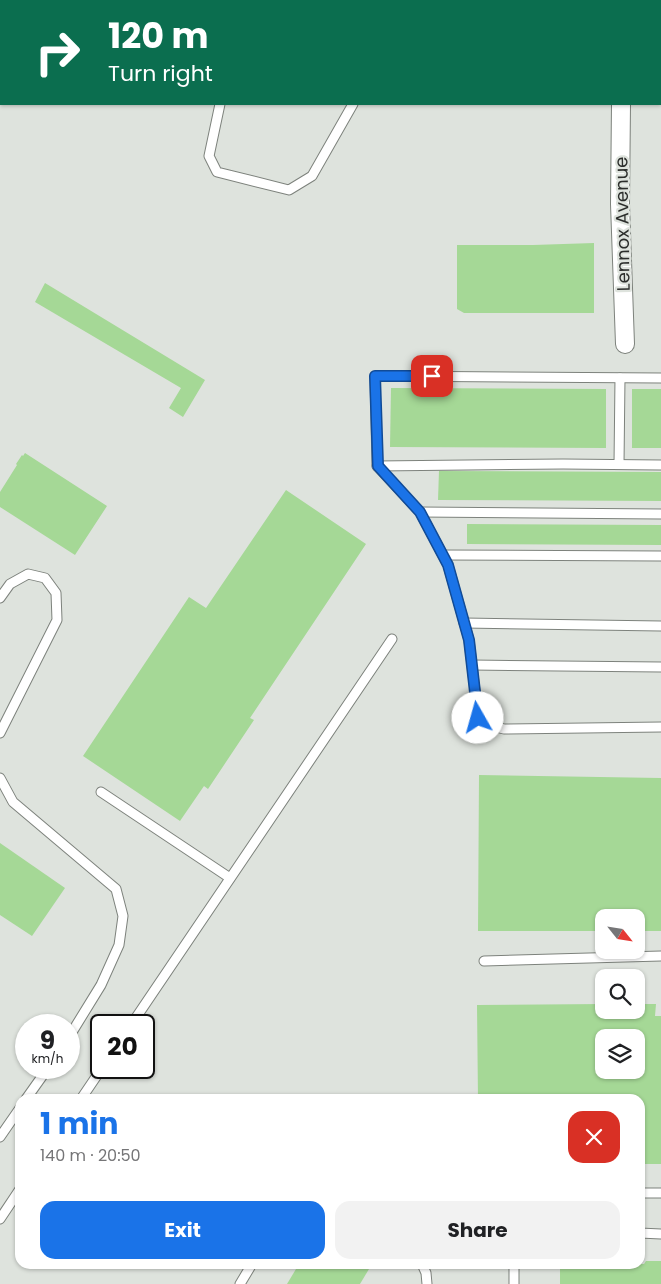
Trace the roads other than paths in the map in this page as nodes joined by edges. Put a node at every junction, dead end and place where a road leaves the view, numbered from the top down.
1 (220, 105) edge
2 (352, 105) edge
3 (621, 105) edge
4 (625, 344) dead end
5 (620, 378) junction
6 (661, 378) edge
7 (619, 464) junction
8 (661, 465) edge
9 (378, 466) junction
10 (420, 512) junction
11 (661, 514) edge
12 (442, 555) junction
13 (661, 556) edge
14 (0, 598) edge
15 (464, 623) junction
16 (661, 626) edge
17 (392, 639) dead end
18 (472, 665) junction
19 (661, 666) edge
20 (661, 727) edge
21 (0, 733) edge
22 (0, 778) edge
23 (101, 792) dead end
24 (230, 878) junction
25 (661, 956) edge
26 (484, 961) dead end
27 (138, 1014) edge
28 (80, 1019) edge
29 (40, 1079) edge
30 (95, 1079) edge
31 (30, 1094) edge
32 (84, 1094) edge
33 (15, 1115) edge
34 (0, 1137) edge
35 (645, 1193) edge
36 (661, 1193) edge
37 (15, 1196) edge
38 (0, 1219) edge
39 (645, 1233) edge
40 (661, 1234) edge
41 (249, 1269) edge
42 (424, 1269) edge
43 (514, 1269) edge
44 (240, 1284) edge
45 (427, 1284) edge
46 (514, 1284) edge

1 - 2 lane
3 - 4 street, Lennox Avenue
5 - 6 lane
5 - 7 lane
5 - 9 lane
7 - 8 lane
7 - 9 lane
9 - 10 lane
10 - 11 lane
10 - 12 lane
12 - 13 lane
12 - 15 lane
14 - 21 lane
15 - 16 lane
15 - 18 lane
17 - 24 lane
18 - 19 lane
18 - 20 lane
22 - 28 lane
23 - 24 lane
24 - 27 lane
25 - 26 lane
29 - 31 lane
30 - 32 lane
33 - 34 lane
35 - 36 lane
37 - 38 lane
39 - 40 lane
41 - 44 lane
42 - 45 lane
43 - 46 lane

